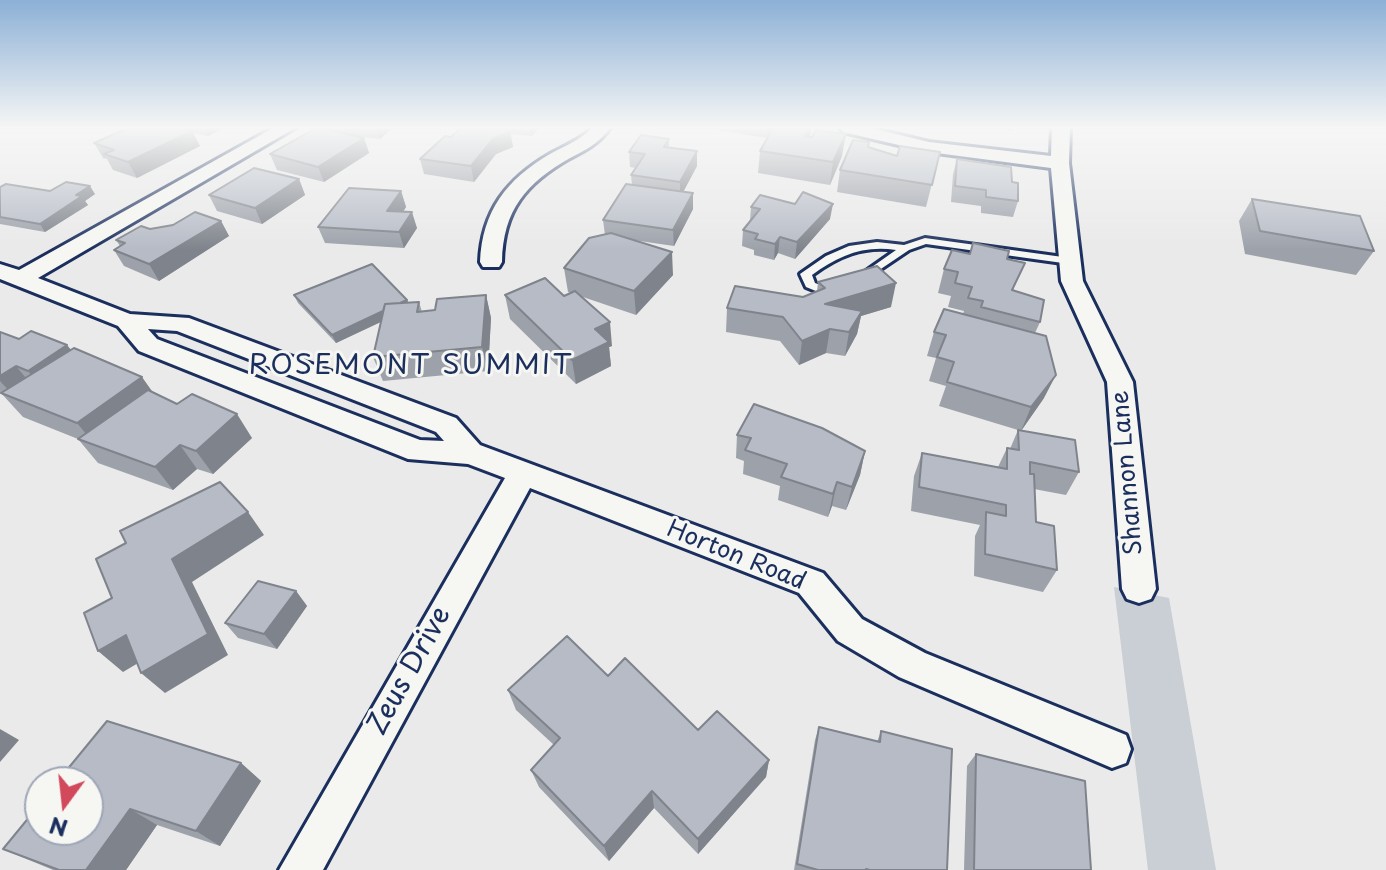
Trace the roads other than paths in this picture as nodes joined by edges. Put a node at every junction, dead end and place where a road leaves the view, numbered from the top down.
1 (210, 169) edge
2 (540, 169) edge
3 (1061, 169) edge
4 (905, 248) junction
5 (1070, 261) junction
6 (491, 262) dead end
7 (10, 275) edge
8 (523, 473) junction
9 (1139, 589) dead end
10 (1112, 749) dead end
11 (300, 870) edge

1 - 7 street
2 - 6 street
3 - 5 street, Shannon Lane
4 - 4 lane
4 - 5 lane
5 - 9 street, Shannon Lane
7 - 8 street, Horton Road
8 - 10 street, Horton Road
8 - 11 street, Zeus Drive

